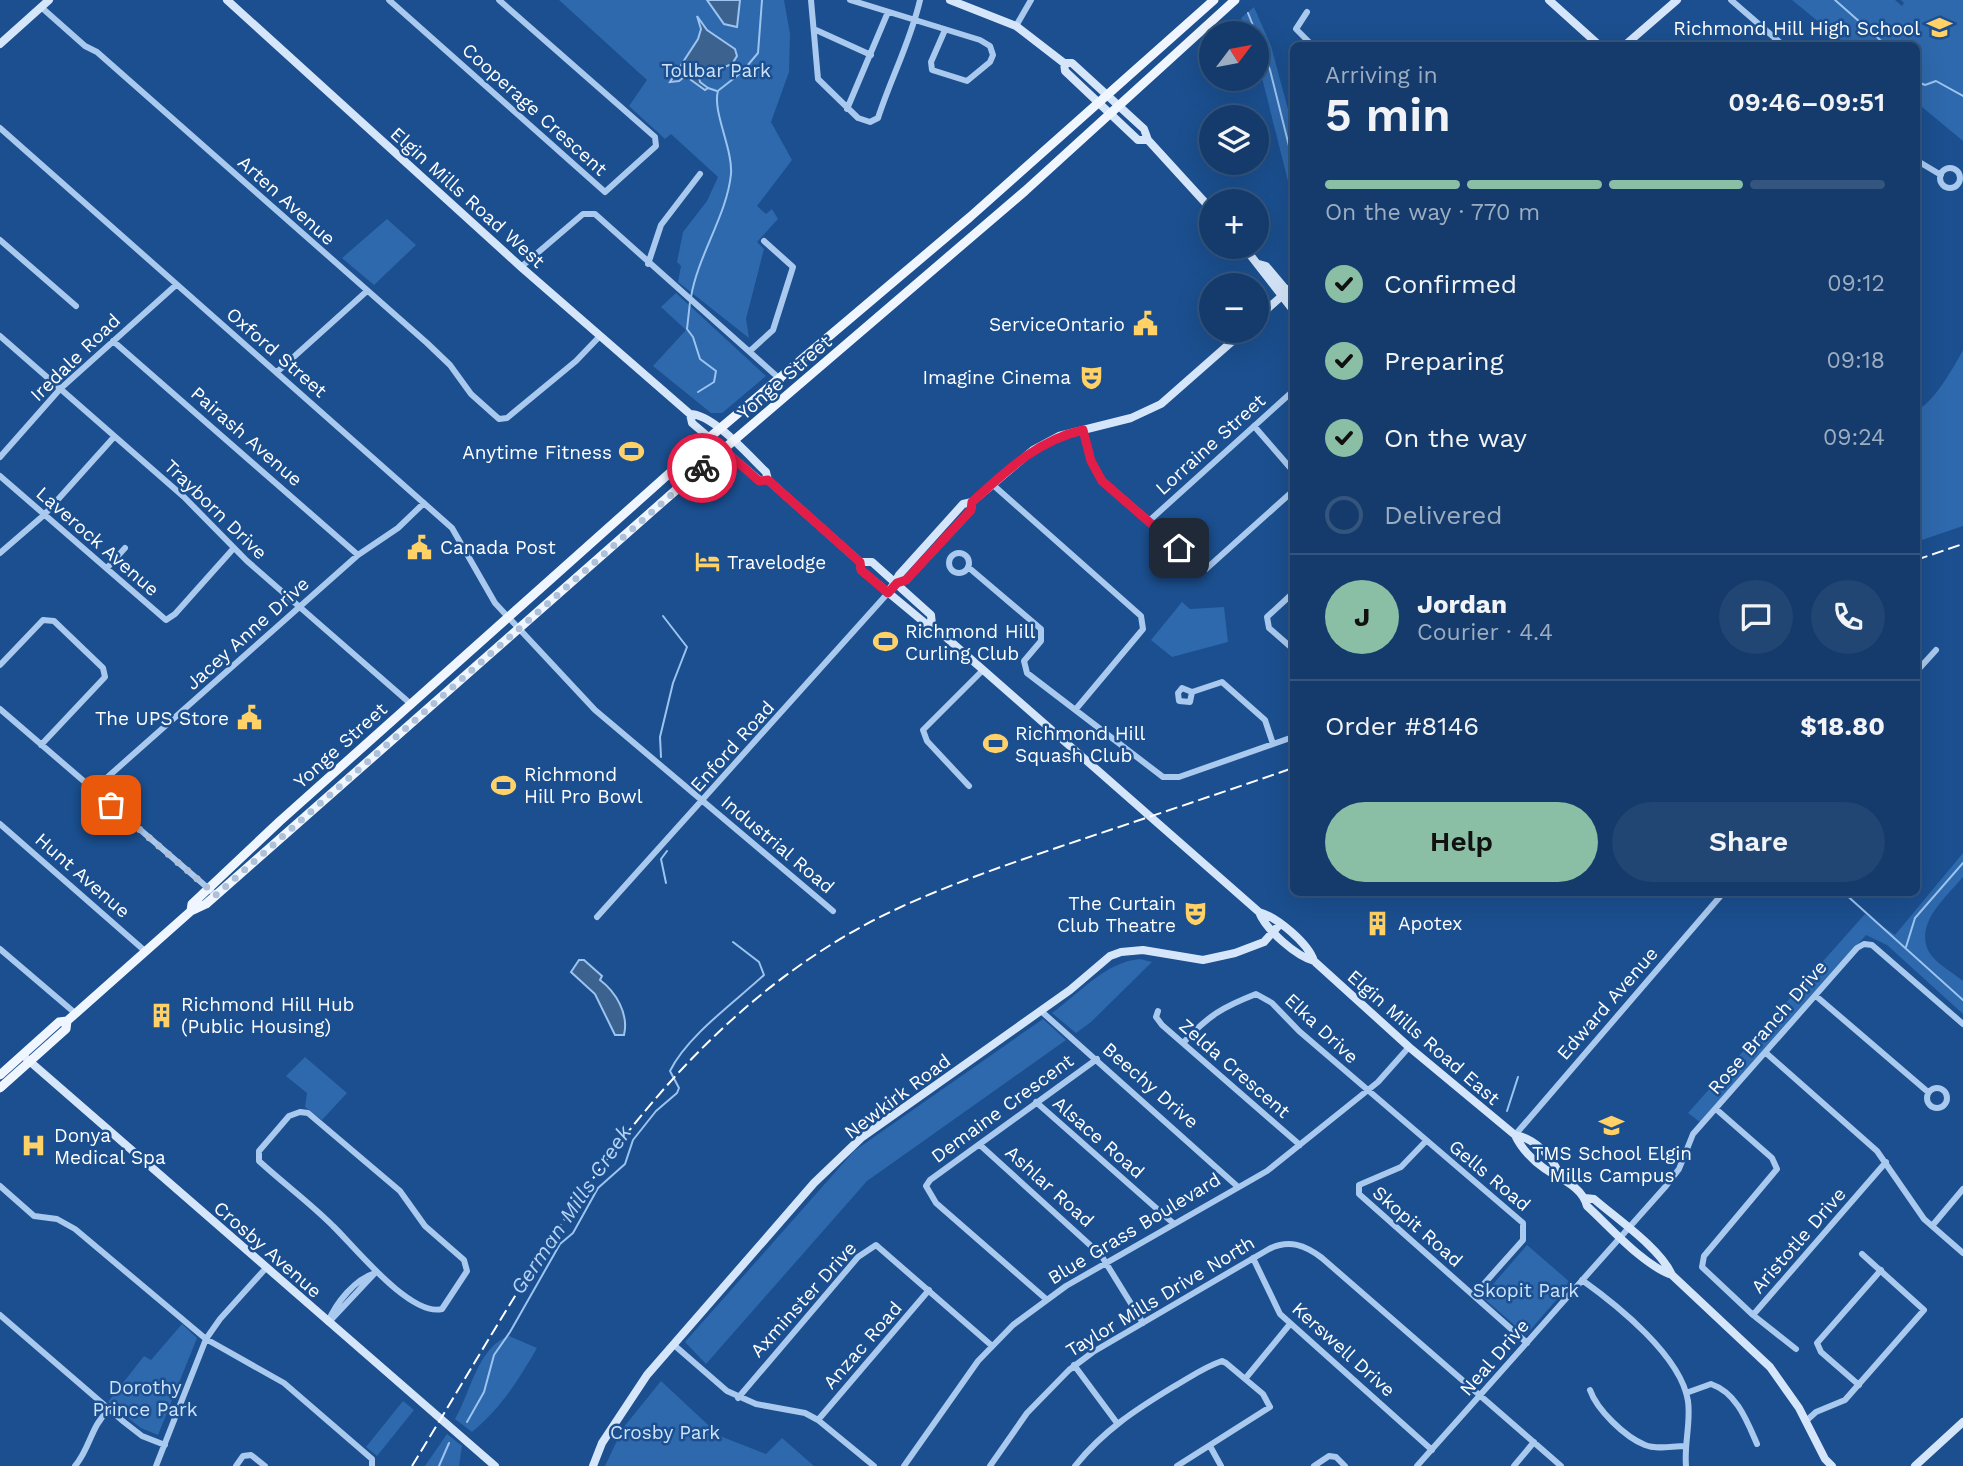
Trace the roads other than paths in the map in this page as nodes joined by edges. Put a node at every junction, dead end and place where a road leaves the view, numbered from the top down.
1 (49, 0) edge
2 (227, 0) edge
3 (389, 0) edge
4 (811, 0) edge
5 (850, 0) edge
6 (920, 0) edge
7 (950, 0) edge
8 (1031, 0) edge
9 (1214, 0) edge
10 (1236, 0) edge
11 (1549, 0) edge
12 (1677, 0) edge
13 (1731, 0) edge
14 (503, 1) edge
15 (41, 7) junction
16 (888, 12) junction
17 (1307, 12) dead end
18 (916, 21) junction
19 (1016, 26) junction
20 (816, 30) junction
21 (945, 30) junction
22 (1309, 42) edge
23 (1596, 42) edge
24 (1629, 42) edge
25 (1779, 42) edge
26 (0, 44) edge
27 (871, 55) junction
28 (1064, 63) junction
29 (1107, 94) junction
30 (1098, 102) junction
31 (1119, 105) junction
32 (847, 108) junction
33 (1110, 112) junction
34 (0, 128) edge
35 (1148, 140) junction
36 (1920, 163) edge
37 (700, 174) dead end
38 (1941, 176) dead end
39 (1199, 196) edge
40 (0, 240) edge
41 (764, 241) dead end
42 (1255, 259) edge
43 (648, 264) junction
44 (522, 267) junction
45 (176, 285) junction
46 (366, 291) junction
47 (1289, 293) edge
48 (76, 306) dead end
49 (1269, 309) edge
50 (600, 336) junction
51 (1, 338) edge
52 (113, 341) junction
53 (1230, 343) edge
54 (750, 351) junction
55 (277, 372) junction
56 (781, 380) junction
57 (60, 389) junction
58 (1290, 394) edge
59 (690, 414) junction
60 (1254, 426) junction
61 (720, 429) junction
62 (1083, 430) junction
63 (114, 437) junction
64 (710, 437) junction
65 (734, 443) junction
66 (724, 450) junction
67 (0, 457) edge
68 (1290, 468) edge
69 (0, 476) edge
70 (768, 480) junction
71 (992, 484) junction
72 (1290, 494) edge
73 (425, 503) junction
74 (44, 515) junction
75 (1149, 521) junction
76 (125, 548) dead end
77 (233, 549) junction
78 (0, 553) edge
79 (358, 555) junction
80 (860, 562) junction
81 (968, 567) dead end
82 (107, 568) junction
83 (897, 583) junction
84 (888, 593) junction
85 (1290, 596) edge
86 (299, 607) junction
87 (509, 618) junction
88 (932, 625) junction
89 (519, 629) junction
90 (1290, 646) edge
91 (1936, 650) dead end
92 (0, 665) edge
93 (1920, 668) edge
94 (982, 671) junction
95 (1192, 692) dead end
96 (412, 705) junction
97 (0, 709) edge
98 (1076, 709) junction
99 (1290, 738) edge
100 (1273, 744) junction
101 (41, 745) junction
102 (969, 786) dead end
103 (93, 790) junction
104 (704, 802) junction
105 (0, 824) edge
106 (212, 892) junction
107 (1721, 896) edge
108 (833, 911) dead end
109 (1259, 912) junction
110 (597, 917) dead end
111 (1280, 924) junction
112 (1272, 930) junction
113 (0, 948) edge
114 (145, 951) junction
115 (1314, 961) junction
116 (1816, 996) junction
117 (1041, 1011) junction
118 (1158, 1011) dead end
119 (75, 1013) junction
120 (1963, 1024) edge
121 (1184, 1042) junction
122 (1409, 1047) junction
123 (1766, 1053) junction
124 (26, 1058) junction
125 (1097, 1059) junction
126 (0, 1075) edge
127 (0, 1088) edge
128 (1367, 1091) junction
129 (1928, 1092) dead end
130 (1036, 1102) junction
131 (1716, 1109) junction
132 (1515, 1135) junction
133 (1426, 1142) junction
134 (979, 1145) junction
135 (1300, 1145) junction
136 (1886, 1162) junction
137 (0, 1186) edge
138 (1237, 1186) junction
139 (1963, 1189) edge
140 (1585, 1198) junction
141 (1172, 1223) junction
142 (1931, 1226) junction
143 (1628, 1229) junction
144 (1621, 1237) junction
145 (1963, 1253) edge
146 (1862, 1254) dead end
147 (1253, 1258) junction
148 (1107, 1264) junction
149 (266, 1268) junction
150 (1881, 1270) junction
151 (375, 1273) junction
152 (1672, 1275) junction
153 (1582, 1280) junction
154 (929, 1290) junction
155 (1474, 1295) junction
156 (1046, 1299) junction
157 (0, 1315) edge
158 (1753, 1315) junction
159 (328, 1322) junction
160 (1143, 1323) junction
161 (1290, 1324) junction
162 (206, 1339) junction
163 (1527, 1343) junction
164 (674, 1345) junction
165 (991, 1345) junction
166 (1796, 1349) dead end
167 (1074, 1365) junction
168 (1245, 1378) junction
169 (1859, 1385) junction
170 (1590, 1390) dead end
171 (1686, 1393) junction
172 (1481, 1396) junction
173 (738, 1398) junction
174 (109, 1410) junction
175 (818, 1420) junction
176 (1806, 1421) junction
177 (1963, 1422) edge
178 (1117, 1423) junction
179 (1534, 1441) junction
180 (1757, 1444) dead end
181 (165, 1445) junction
182 (1210, 1446) junction
183 (1685, 1447) junction
184 (1433, 1450) junction
185 (1825, 1462) edge
186 (75, 1466) edge
187 (156, 1466) edge
188 (236, 1466) edge
189 (265, 1466) edge
190 (372, 1466) edge
191 (495, 1466) edge
192 (593, 1466) edge
193 (874, 1466) edge
194 (904, 1466) edge
195 (990, 1466) edge
196 (1075, 1466) edge
197 (1177, 1466) edge
198 (1221, 1466) edge
199 (1314, 1466) edge
200 (1345, 1466) edge
201 (1417, 1466) edge
202 (1514, 1466) edge
203 (1561, 1466) edge
204 (1686, 1466) edge
205 (1832, 1466) edge
206 (1915, 1466) edge

1 - 15 street
2 - 44 street, Elgin Mills Road West
3 - 14 street, Cooperage Crescent
4 - 20 street
5 - 16 street
6 - 18 street
7 - 19 street
8 - 19 street
9 - 29 main road, Yonge Street
10 - 31 main road, Yonge Street
11 - 23 street
12 - 24 street
13 - 25 street
15 - 26 street
15 - 46 street, Arten Avenue
16 - 18 street
16 - 27 street
17 - 22 street
18 - 21 street
18 - 32 street
19 - 28 street
20 - 27 street
20 - 32 street
21 - 21 street
27 - 32 street
28 - 29 street
28 - 30 street
29 - 30 main road, Yonge Street
29 - 31 street
30 - 33 street
30 - 56 main road, Yonge Street
31 - 33 main road, Yonge Street
31 - 35 street
33 - 35 street
33 - 65 main road, Yonge Street
34 - 45 street, Oxford Street
35 - 39 street
36 - 38 street
37 - 43 street
40 - 48 street
41 - 54 street
42 - 47 street
43 - 44 street
43 - 54 street
44 - 50 street, Elgin Mills Road West
45 - 52 street, Iredale Road
45 - 55 street, Oxford Street
46 - 50 street, Arten Avenue
46 - 55 street
47 - 49 street
50 - 59 street, Elgin Mills Road West
51 - 57 street, Trayborn Drive
52 - 57 street, Iredale Road
52 - 79 street, Pairash Avenue
53 - 62 street
54 - 56 street
55 - 73 street, Oxford Street
56 - 61 main road, Yonge Street
57 - 63 street, Trayborn Drive
57 - 67 street, Iredale Road
58 - 60 street, Lorraine Street
59 - 61 street, Elgin Mills Road West
59 - 64 street, Elgin Mills Road West
60 - 68 street
60 - 75 street, Lorraine Street
61 - 64 main road, Yonge Street
61 - 65 street, Elgin Mills Road West
62 - 71 street
62 - 75 street
63 - 74 street
63 - 77 street, Trayborn Drive
64 - 66 street, Elgin Mills Road East
64 - 87 main road, Yonge Street
65 - 66 main road, Yonge Street
65 - 70 street, Elgin Mills Road East
66 - 70 street, Elgin Mills Road East
66 - 89 main road, Yonge Street
69 - 74 street, Laverock Avenue
70 - 80 street, Elgin Mills Road East
71 - 83 street
71 - 98 street
72 - 75 street
73 - 79 street, Jacey Anne Drive
73 - 87 street, Oxford Street
74 - 78 street
74 - 82 street, Laverock Avenue
76 - 82 street
77 - 82 street, Laverock Avenue
77 - 86 street, Trayborn Drive
79 - 86 street, Jacey Anne Drive
80 - 83 street, Elgin Mills Road East
80 - 84 street, Elgin Mills Road East
81 - 98 street
83 - 84 street
83 - 88 street, Elgin Mills Road East
84 - 88 street, Elgin Mills Road East
84 - 104 street, Enford Road
85 - 90 street
86 - 96 street, Trayborn Drive
86 - 103 street, Jacey Anne Drive
87 - 89 street, Industrial Road
87 - 96 main road, Yonge Street
88 - 94 street, Elgin Mills Road East
89 - 104 street, Industrial Road
89 - 106 main road, Yonge Street
91 - 93 street
92 - 101 street
94 - 102 street
94 - 109 street, Elgin Mills Road East
95 - 100 street
96 - 106 main road, Yonge Street
97 - 101 street
98 - 100 street
99 - 100 street
101 - 103 street
103 - 106 street
104 - 108 street, Industrial Road
104 - 110 street, Enford Road
105 - 114 street, Hunt Avenue
106 - 114 main road, Yonge Street
107 - 132 street, Edward Avenue
109 - 111 street, Elgin Mills Road East
109 - 112 street, Elgin Mills Road East
111 - 112 street, Newkirk Road
111 - 115 street, Elgin Mills Road East
112 - 115 street, Elgin Mills Road East
112 - 117 street, Newkirk Road
113 - 119 street
114 - 119 main road, Yonge Street
115 - 122 street, Elgin Mills Road East
116 - 120 street, Rose Branch Drive
116 - 123 street, Rose Branch Drive
116 - 129 street
117 - 125 street, Beechy Drive
117 - 164 street, Newkirk Road
118 - 121 street, Zelda Crescent
119 - 124 main road, Yonge Street
121 - 128 street, Elka Drive
121 - 135 street, Zelda Crescent
122 - 128 street, Blue Grass Boulevard
122 - 132 street, Elgin Mills Road East
123 - 131 street, Rose Branch Drive
123 - 136 street
124 - 126 main road, Yonge Street
124 - 127 main road, Yonge Street
124 - 149 street, Crosby Avenue
125 - 130 street, Demaine Crescent
125 - 138 street, Beechy Drive
128 - 133 street, Gells Road
128 - 135 street, Blue Grass Boulevard
130 - 134 street, Demaine Crescent
130 - 141 street, Alsace Road
131 - 143 street, Rose Branch Drive
131 - 158 street, Aristotle Drive
132 - 140 street, Elgin Mills Road East
133 - 155 street, Gells Road
133 - 155 street, Skopit Road
134 - 148 street, Ashlar Road
134 - 156 street, Demaine Crescent
135 - 138 street, Blue Grass Boulevard
136 - 142 street
136 - 158 street, Aristotle Drive
137 - 162 street
138 - 141 street, Blue Grass Boulevard
139 - 142 street
140 - 143 street, Elgin Mills Road East
140 - 144 street, Elgin Mills Road East
141 - 148 street, Blue Grass Boulevard
142 - 145 street
143 - 144 street, Rose Branch Drive
143 - 152 street, Elgin Mills Road East
144 - 152 street, Elgin Mills Road East
144 - 153 street, Neal Drive
146 - 150 street
147 - 160 street, Taylor Mills Drive North
147 - 161 street, Kerswell Drive
147 - 172 street, Taylor Mills Drive North
148 - 156 street, Blue Grass Boulevard
148 - 160 street, Ashlar Road
149 - 159 street, Crosby Avenue
149 - 162 street
150 - 169 street
150 - 169 street
151 - 151 street
151 - 159 street
152 - 176 street, Elgin Mills Road East
153 - 163 street, Neal Drive
153 - 171 street
154 - 165 street, Axminster Drive
154 - 173 street, Axminster Drive
154 - 175 street, Anzac Road
155 - 163 street, Skopit Road
156 - 165 street, Blue Grass Boulevard
157 - 174 street
158 - 166 street
159 - 191 street, Crosby Avenue
160 - 167 street, Taylor Mills Drive North
161 - 168 street
161 - 184 street, Kerswell Drive
162 - 181 street
162 - 190 street
163 - 172 street, Neal Drive
164 - 173 street
164 - 192 street, Newkirk Road
165 - 194 street, Blue Grass Boulevard
167 - 178 street
167 - 195 street, Taylor Mills Drive North
168 - 178 street
168 - 182 street
169 - 176 street
170 - 183 street
171 - 180 street
171 - 183 street
172 - 179 street, Taylor Mills Drive North
172 - 184 street, Neal Drive
173 - 175 street
174 - 181 street
174 - 186 street
175 - 193 street
176 - 185 street, Elgin Mills Road East
177 - 206 street
178 - 196 street
179 - 202 street
179 - 203 street, Taylor Mills Drive North
181 - 187 street
182 - 197 street
182 - 198 street
183 - 204 street
184 - 201 street, Neal Drive
185 - 205 street, Elgin Mills Road East
188 - 189 street
199 - 200 street

